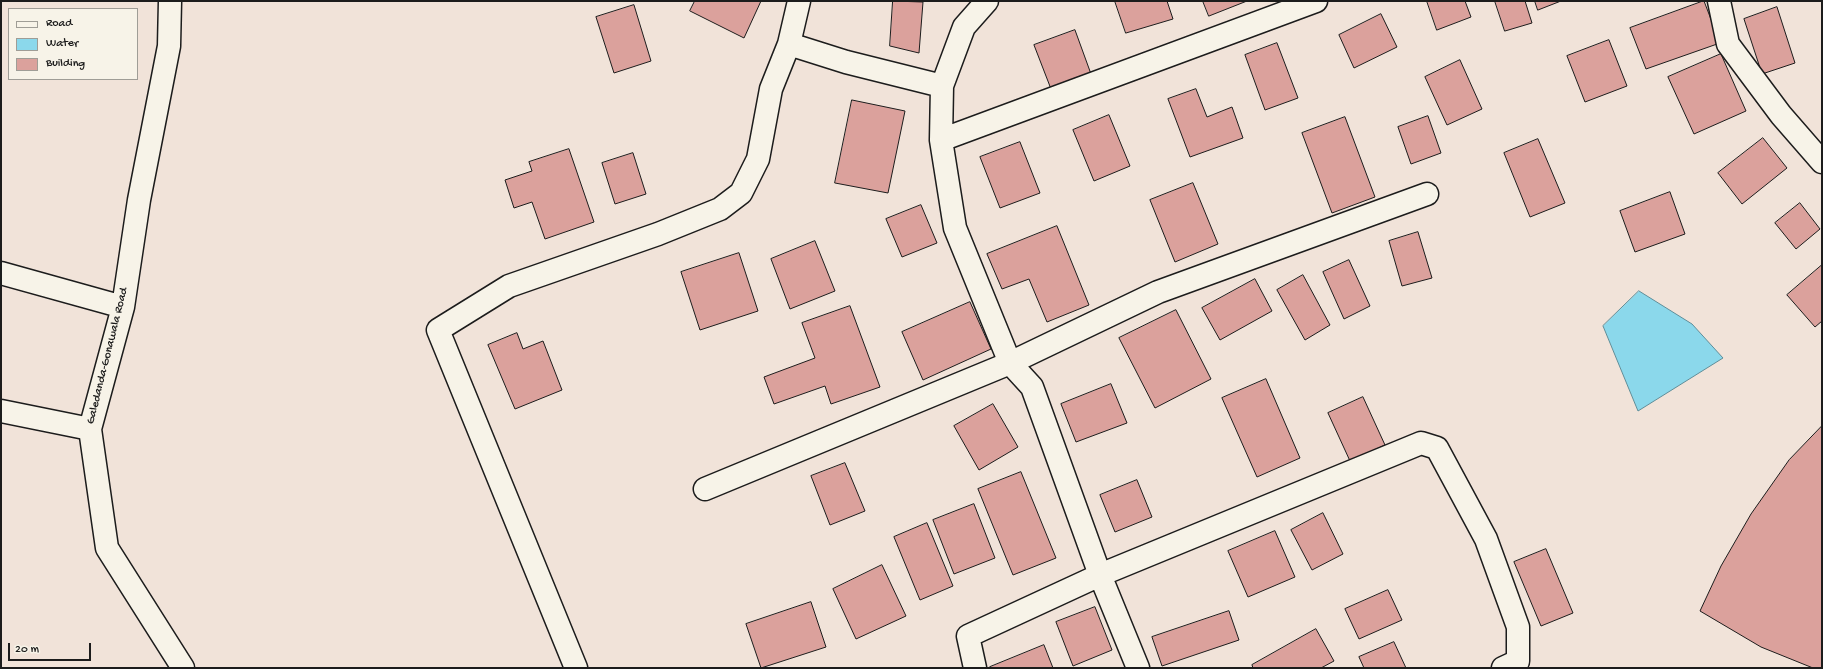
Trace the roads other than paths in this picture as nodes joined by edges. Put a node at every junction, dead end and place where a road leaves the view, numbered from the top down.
1 (170, 1) edge
2 (799, 1) edge
3 (987, 1) edge
4 (1316, 1) edge
5 (1719, 1) edge
6 (789, 44) junction
7 (942, 86) junction
8 (941, 140) junction
9 (1822, 162) edge
10 (1427, 194) dead end
11 (1, 273) edge
12 (123, 307) junction
13 (1010, 363) junction
14 (1, 411) edge
15 (90, 428) junction
16 (705, 489) dead end
17 (1100, 575) junction
18 (183, 668) edge
19 (576, 668) edge
20 (975, 668) edge
21 (1138, 668) edge
22 (1503, 668) edge

1 - 12 street, Galedanda-Gonawala Road
2 - 6 street
3 - 7 street
4 - 8 street
5 - 9 street
6 - 7 street
6 - 19 street
7 - 8 street
8 - 13 street
10 - 13 street
11 - 12 street
12 - 15 street, Galedanda-Gonawala Road
13 - 16 street
13 - 17 street
14 - 15 street
15 - 18 street, Galedanda-Gonawala Road
17 - 20 street
17 - 21 street
17 - 22 street

